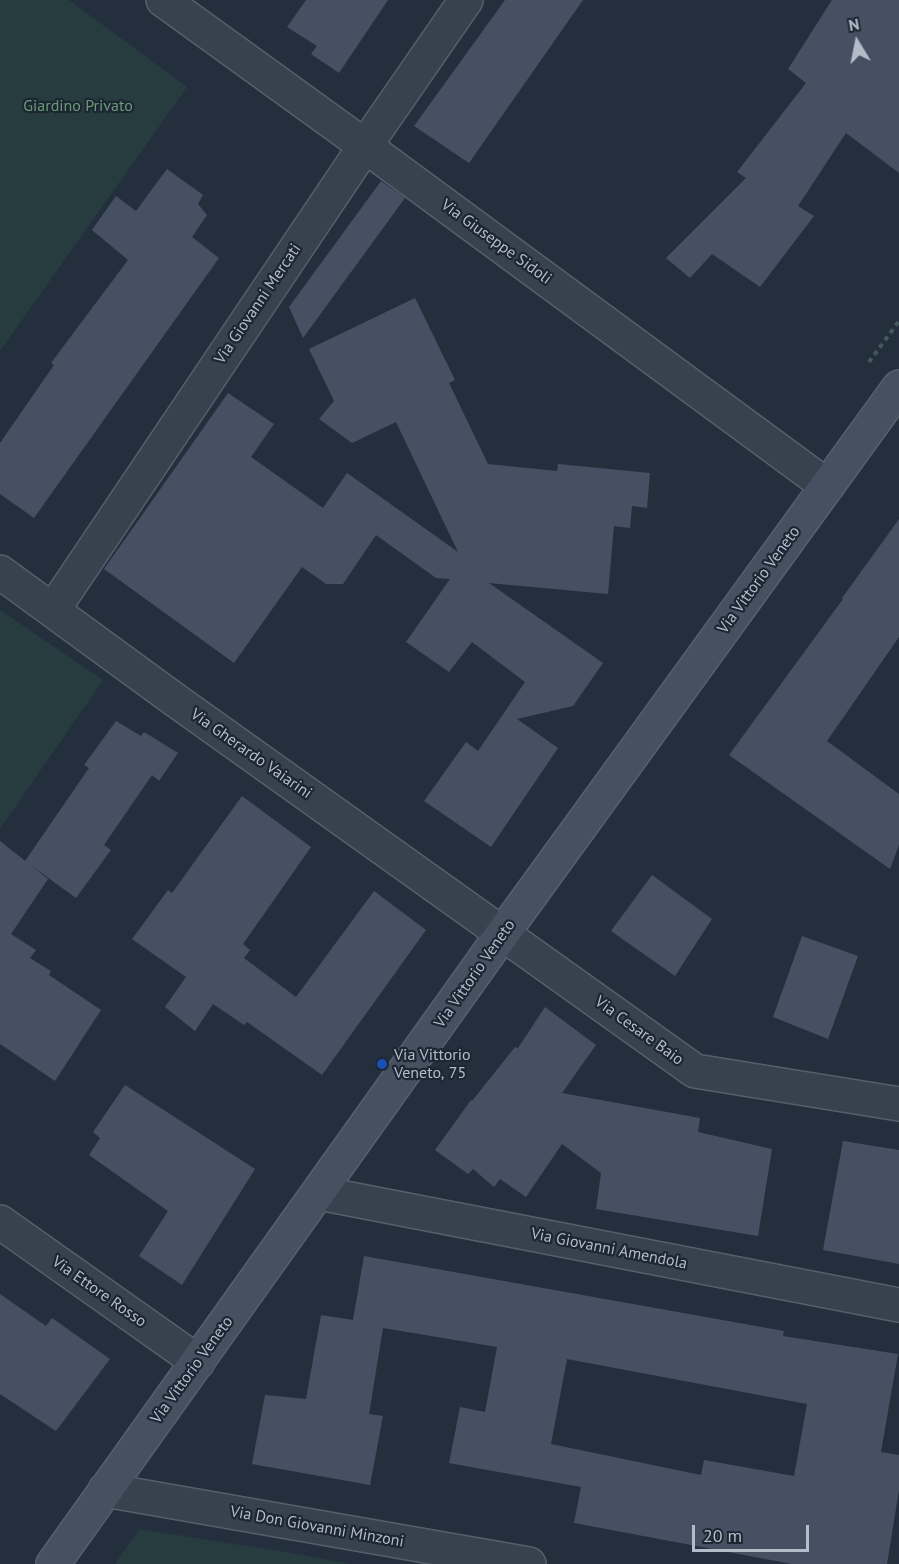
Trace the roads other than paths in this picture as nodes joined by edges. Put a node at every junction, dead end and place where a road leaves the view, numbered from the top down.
1 (162, 0) edge
2 (466, 0) edge
3 (365, 146) junction
4 (899, 387) edge
5 (827, 486) junction
6 (0, 572) edge
7 (52, 610) junction
8 (503, 933) junction
9 (899, 1104) edge
10 (319, 1193) junction
11 (0, 1222) edge
12 (899, 1305) edge
13 (198, 1362) junction
14 (105, 1490) junction
15 (53, 1564) edge
16 (529, 1564) edge

1 - 3 street, Via Giuseppe Sidoli
2 - 3 street, Via Giovanni Mercati
3 - 5 street, Via Giuseppe Sidoli
3 - 7 street, Via Giovanni Mercati
4 - 5 main road, Via Vittorio Veneto
5 - 8 main road, Via Vittorio Veneto
6 - 7 street, Via Gherardo Vaiarini
7 - 8 street, Via Gherardo Vaiarini
8 - 9 street, Via Cesare Baio
8 - 10 main road, Via Vittorio Veneto
10 - 12 street, Via Giovanni Amendola
10 - 13 main road, Via Vittorio Veneto
11 - 13 street, Via Ettore Rosso
13 - 14 main road, Via Vittorio Veneto
14 - 15 main road, Via Vittorio Veneto
14 - 16 street, Via Don Giovanni Minzoni

